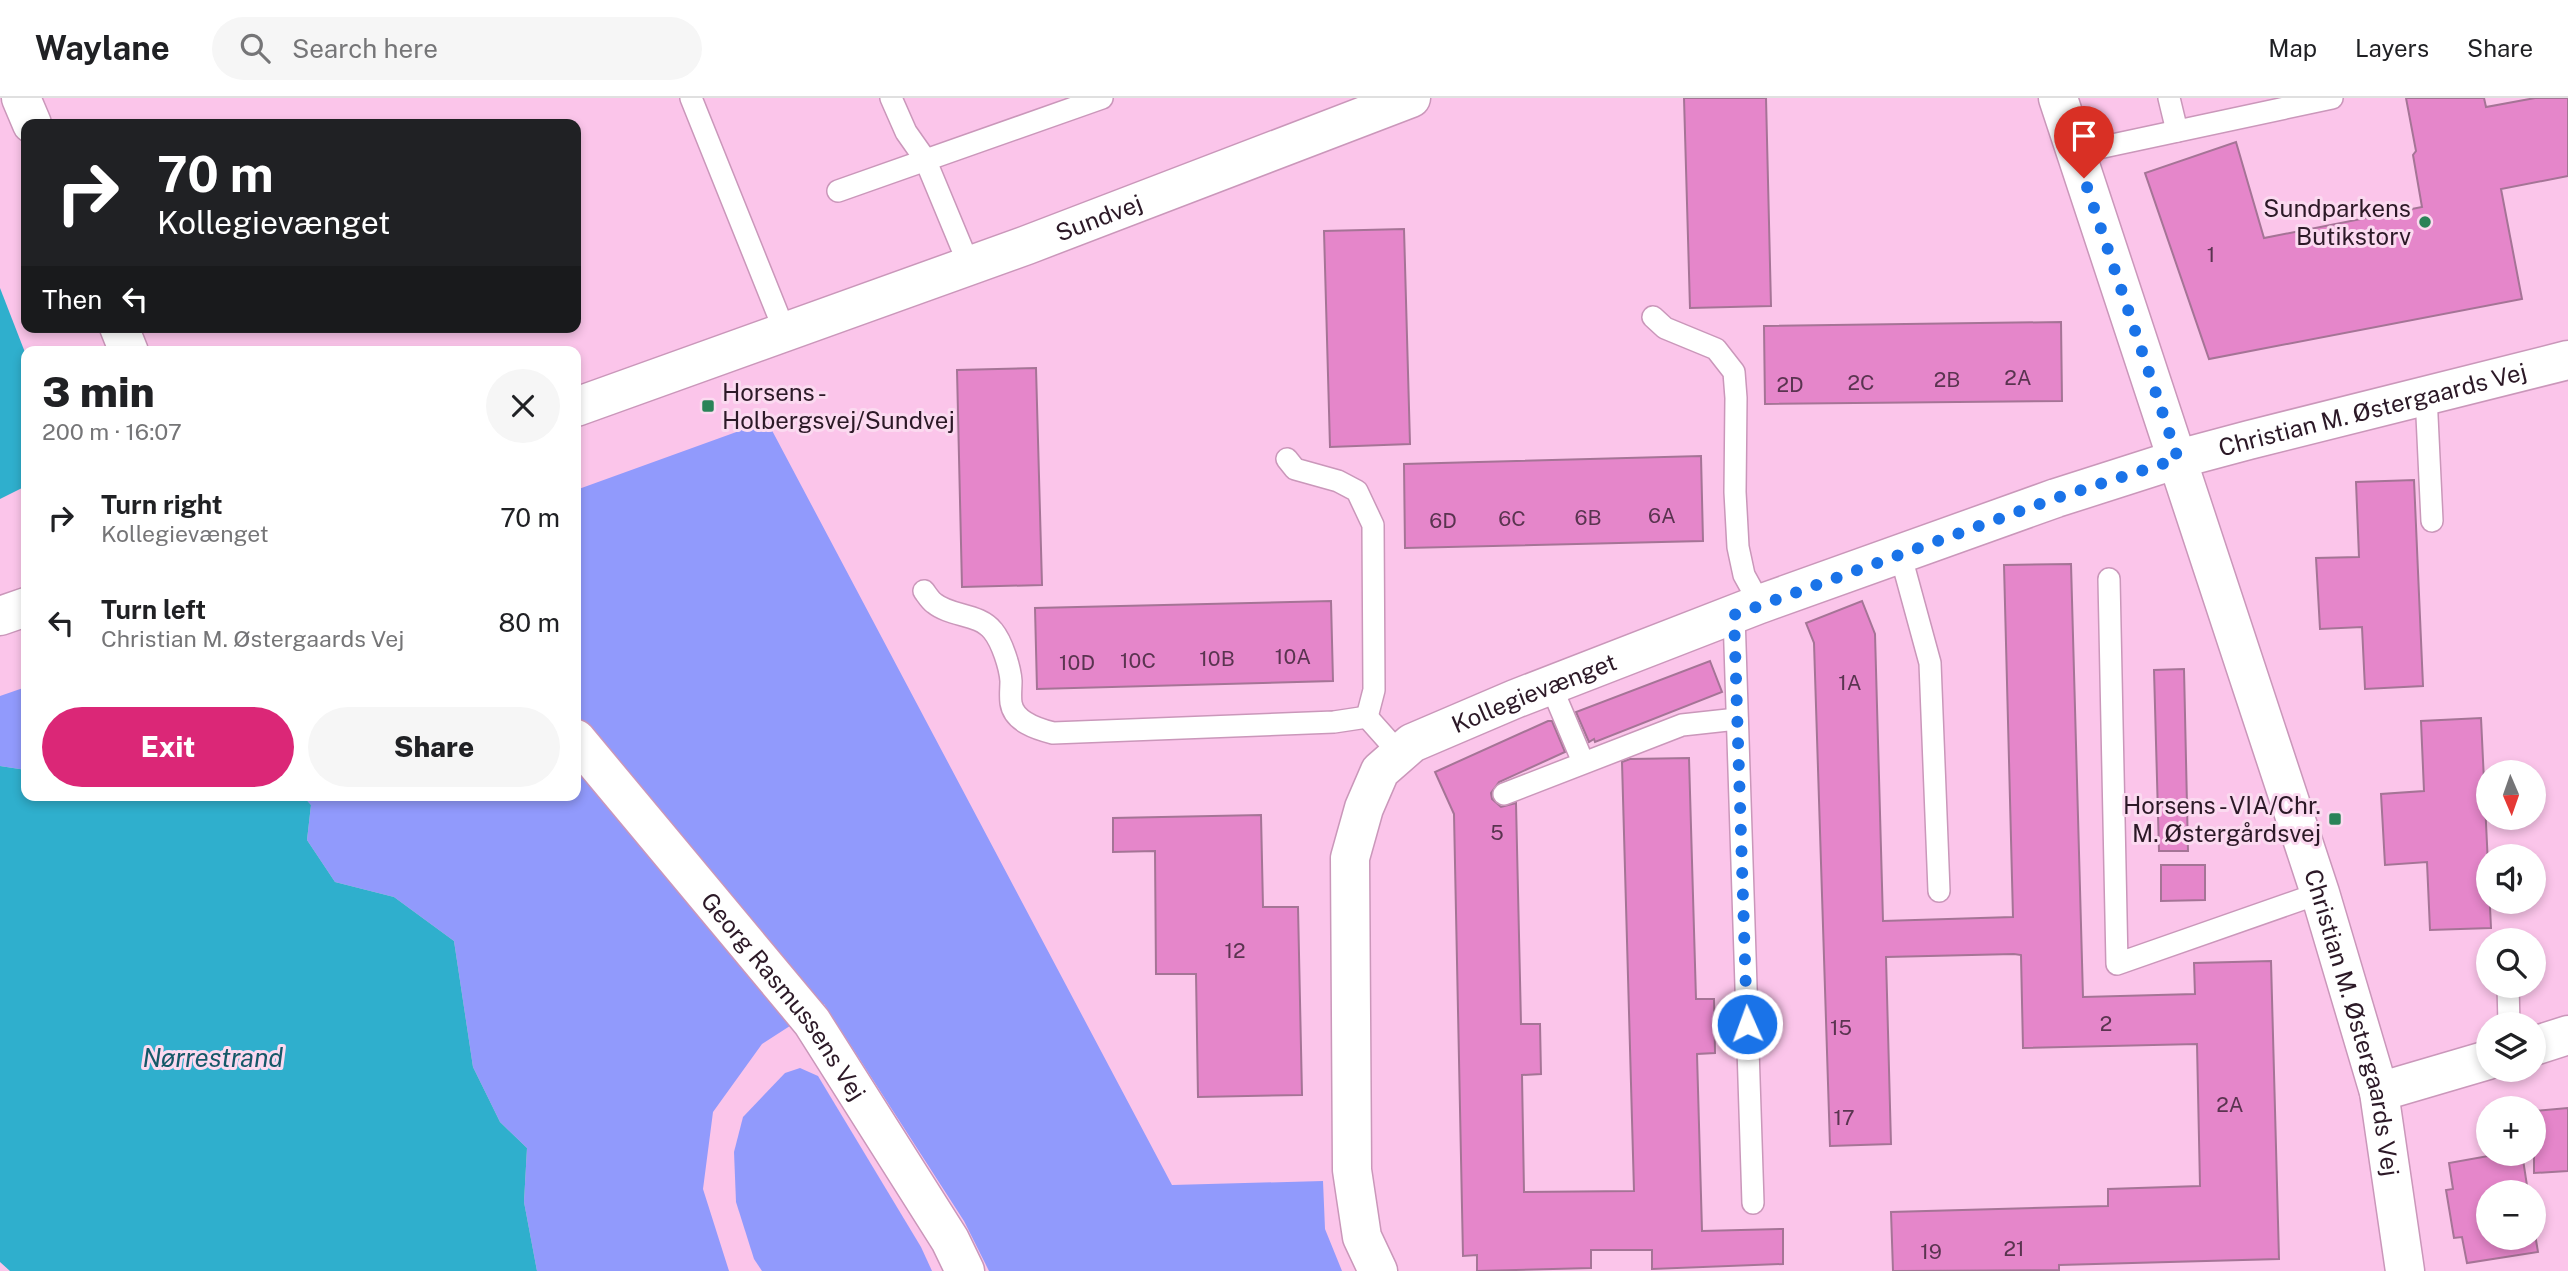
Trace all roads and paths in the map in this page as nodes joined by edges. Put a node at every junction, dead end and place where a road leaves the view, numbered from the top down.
1 (21, 98) edge
2 (691, 98) edge
3 (891, 98) edge
4 (1102, 98) edge
5 (1411, 98) edge
6 (2058, 98) edge
7 (2169, 98) edge
8 (2332, 98) edge
9 (30, 119) edge
10 (2177, 131) junction
11 (2075, 153) junction
12 (925, 159) junction
13 (838, 191) dead end
14 (969, 265) junction
15 (1653, 317) dead end
16 (785, 332) junction
17 (2568, 360) edge
18 (2426, 395) junction
19 (581, 405) edge
20 (1287, 459) dead end
21 (2178, 459) junction
22 (2432, 521) dead end
23 (1900, 553) junction
24 (2109, 579) dead end
25 (924, 591) dead end
26 (21, 609) edge
27 (1747, 609) junction
28 (0, 616) edge
29 (1551, 686) junction
30 (1367, 717) junction
31 (1737, 719) junction
32 (581, 745) edge
33 (1400, 754) junction
34 (1583, 762) junction
35 (1504, 794) dead end
36 (1939, 891) dead end
37 (2320, 893) junction
38 (2568, 1035) edge
39 (2546, 1042) edge
40 (2476, 1064) edge
41 (2379, 1092) junction
42 (1753, 1203) dead end
43 (965, 1271) edge
44 (1378, 1271) edge
45 (2405, 1271) edge

1 - 9 street
2 - 16 lane
3 - 12 lane
4 - 12 lane
5 - 14 street, Sundvej
6 - 11 street, Christian M. Østergaards Vej
7 - 10 lane
8 - 10 lane
10 - 11 lane
11 - 21 street, Christian M. Østergaards Vej
12 - 13 lane
12 - 14 lane
14 - 16 street, Sundvej
15 - 27 lane
16 - 19 street, Sundvej
17 - 18 street, Christian M. Østergaards Vej
18 - 21 street, Christian M. Østergaards Vej
18 - 22 lane
20 - 30 lane
21 - 23 street, Kollegievænget
21 - 37 street, Christian M. Østergaards Vej
23 - 27 street, Kollegievænget
23 - 36 lane
24 - 37 lane
25 - 30 lane
26 - 28 street
27 - 29 street, Kollegievænget
27 - 31 lane
29 - 33 street, Kollegievænget
29 - 34 lane
30 - 33 lane
31 - 34 lane
31 - 42 lane
32 - 43 street, Georg Rasmussens Vej
33 - 44 street, Kollegievænget
34 - 35 lane
37 - 41 street, Christian M. Østergaards Vej
38 - 39 street
40 - 41 street
41 - 45 street, Christian M. Østergaards Vej

